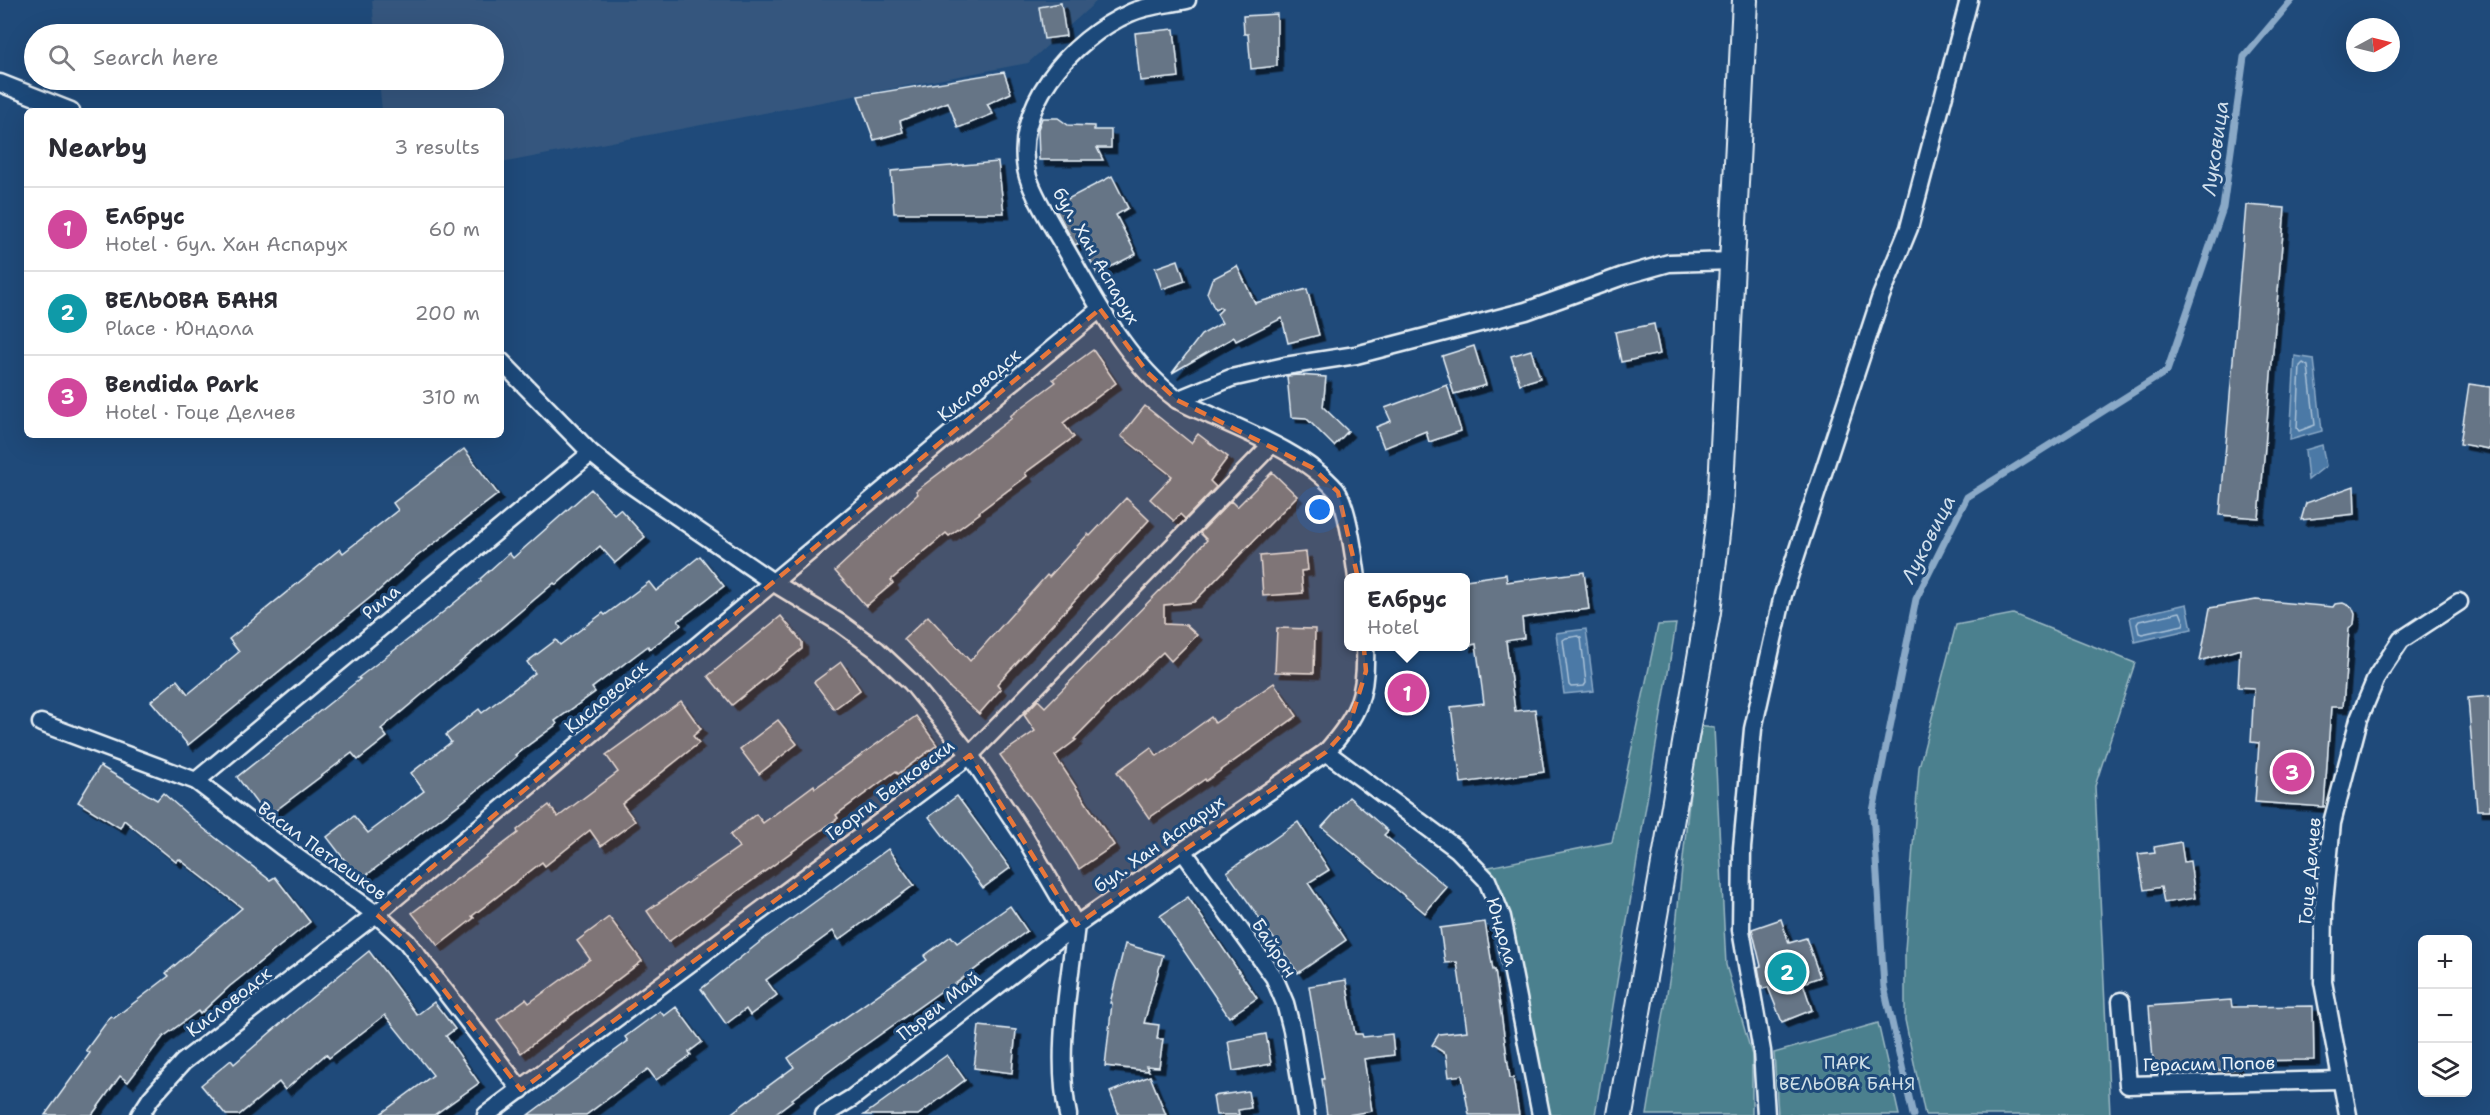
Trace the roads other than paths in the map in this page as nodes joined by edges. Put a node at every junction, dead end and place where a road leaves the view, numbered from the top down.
1 (1187, 0) edge
2 (1745, 0) edge
3 (1969, 0) edge
4 (0, 83) edge
5 (63, 108) edge
6 (1732, 261) junction
7 (1100, 309) junction
8 (504, 364) edge
9 (1177, 400) junction
10 (1271, 445) junction
11 (591, 453) junction
12 (1356, 573) edge
13 (774, 583) junction
14 (2459, 602) dead end
15 (1365, 651) edge
16 (40, 723) dead end
17 (1326, 752) junction
18 (970, 755) junction
19 (196, 781) junction
20 (1183, 851) junction
21 (376, 914) junction
22 (1076, 925) junction
23 (2121, 1001) dead end
24 (2340, 1080) junction
25 (521, 1090) junction
26 (140, 1115) edge
27 (486, 1115) edge
28 (824, 1115) edge
29 (1068, 1115) edge
30 (1306, 1115) edge
31 (1541, 1115) edge
32 (1620, 1115) edge
33 (1766, 1115) edge
34 (2348, 1115) edge

1 - 7 street, бул. Хан Аспарух
2 - 6 main road
3 - 33 street
4 - 5 street
6 - 9 street
6 - 32 main road
7 - 9 street, бул. Хан Аспарух
7 - 13 street, Кисловодск
8 - 11 street
9 - 10 street, бул. Хан Аспарух
10 - 12 street, бул. Хан Аспарух
10 - 18 street, Георги Бенковски
11 - 13 street
11 - 19 street, Рила
13 - 18 street
13 - 21 street, Кисловодск
14 - 24 street, Гоце Делчев
15 - 17 street, бул. Хан Аспарух
16 - 19 street, Васил Петлешков
17 - 20 street, бул. Хан Аспарух
17 - 31 street, Юндола
18 - 22 street
18 - 25 street, Георги Бенковски
19 - 21 street, Васил Петлешков
20 - 22 street, бул. Хан Аспарух
20 - 30 street, Байрон
21 - 25 street, Васил Петлешков
21 - 26 street, Кисловодск
22 - 28 street, Първи Май
22 - 29 street
23 - 24 street, Герасим Попов
24 - 34 street, Гоце Делчев
25 - 27 street, Георги Бенковски

